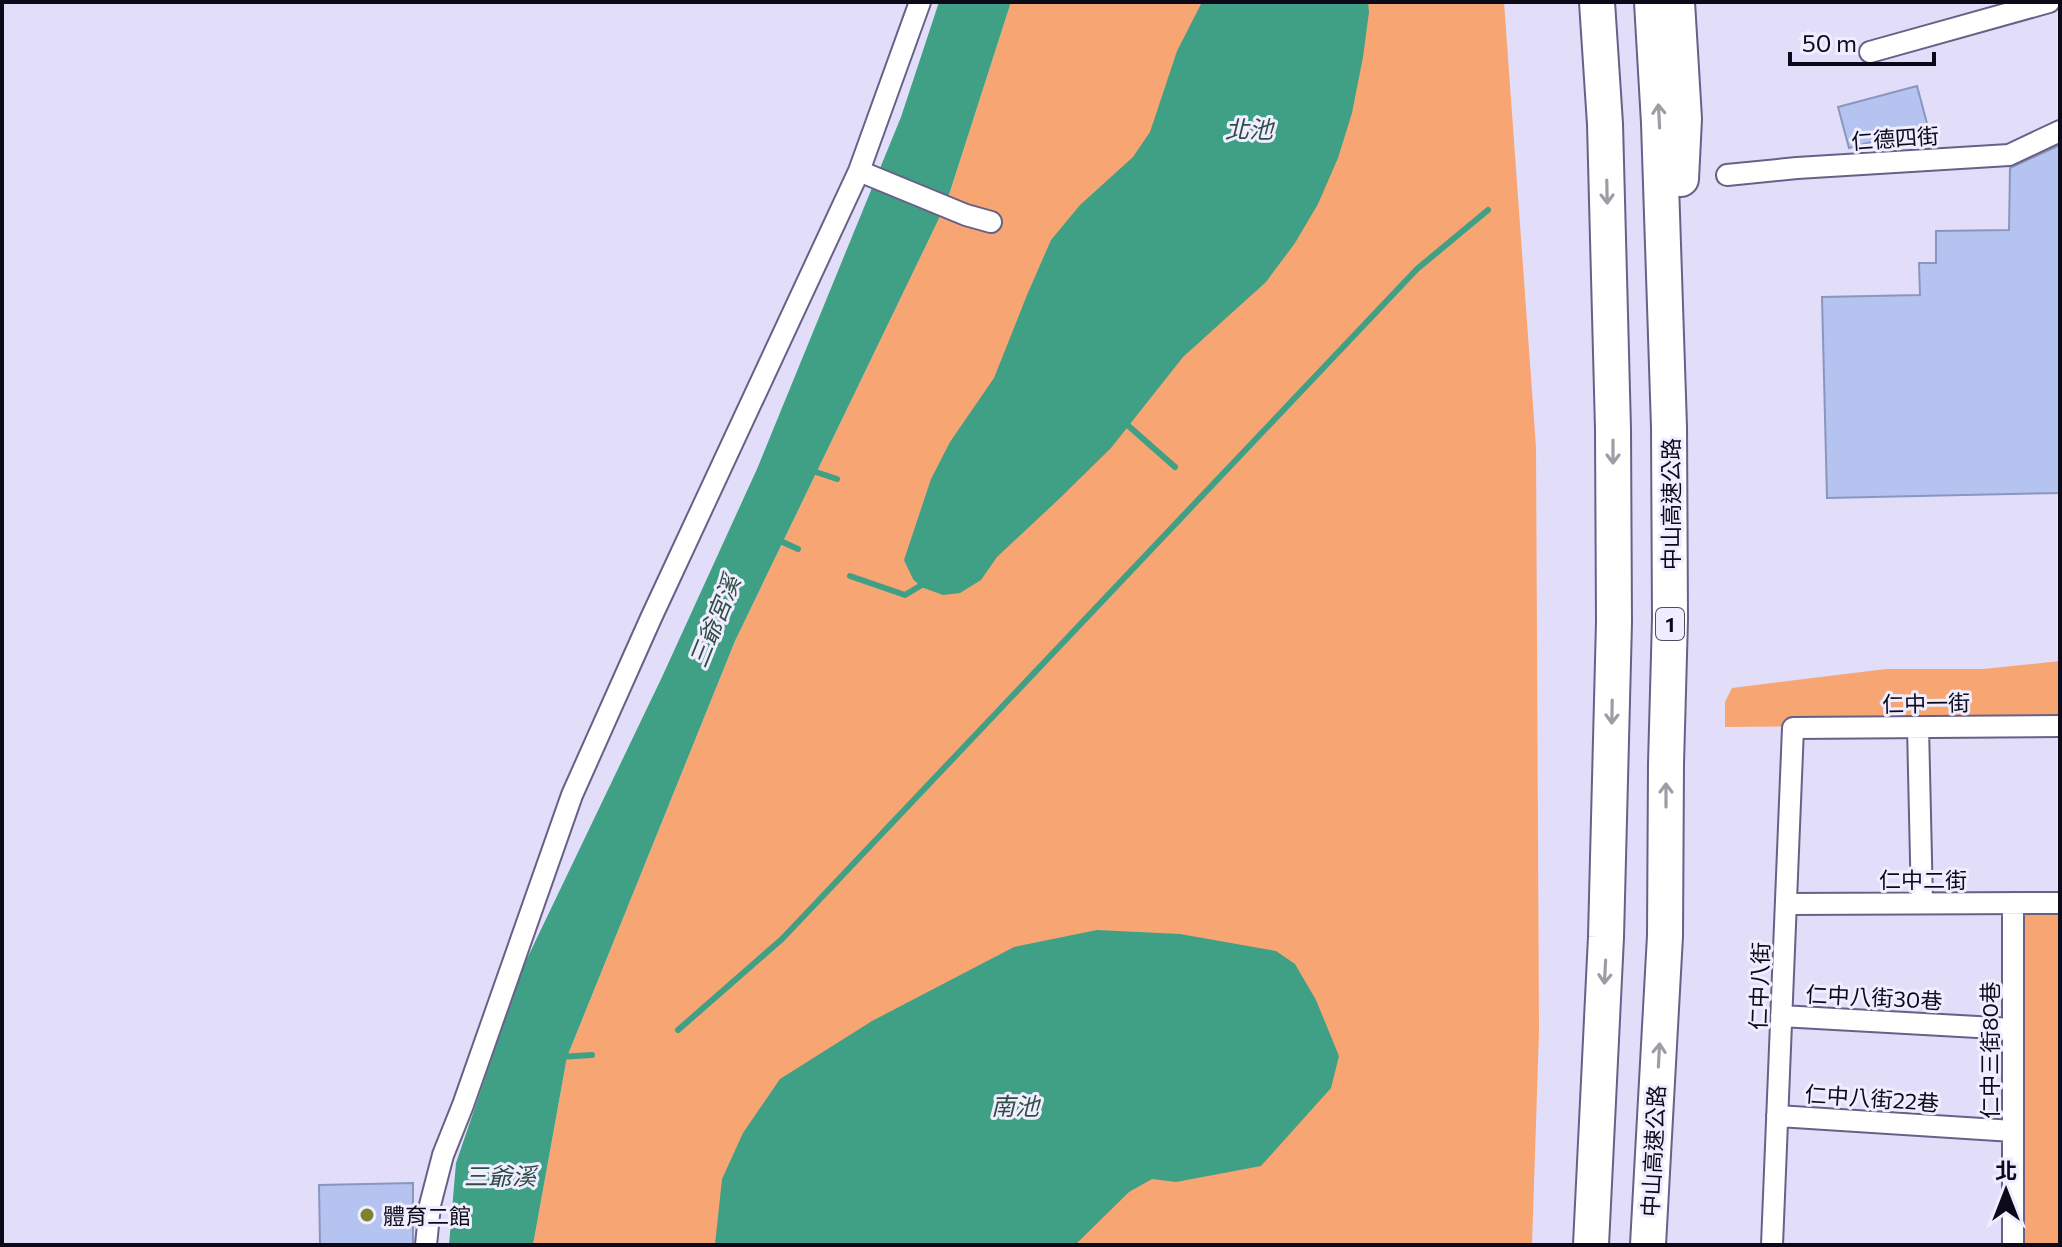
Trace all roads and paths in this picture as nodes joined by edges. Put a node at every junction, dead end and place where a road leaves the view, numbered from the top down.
1 (920, 2) edge
2 (1582, 2) edge
3 (1597, 2) edge
4 (1652, 2) edge
5 (1677, 2) edge
6 (2049, 2) edge
7 (1870, 52) dead end
8 (1605, 124) junction
9 (2060, 131) edge
10 (865, 174) junction
11 (1727, 175) dead end
12 (991, 222) dead end
13 (1669, 427) junction
14 (2060, 726) edge
15 (1918, 727) junction
16 (1793, 728) joint
17 (1922, 903) junction
18 (2013, 903) junction
19 (2060, 903) edge
20 (1786, 904) junction
21 (1781, 1016) junction
22 (2013, 1029) junction
23 (1777, 1116) junction
24 (2013, 1131) junction
25 (426, 1245) edge
26 (1591, 1245) edge
27 (1648, 1245) edge
28 (1772, 1245) edge
29 (2013, 1245) edge

1 - 10 street
2 - 8 highway
3 - 8 highway
13 -> 4 highway, 中山高速公路 / 1
5 - 13 highway
6 - 7 street
8 -> 26 highway
9 - 11 street, 仁德四街
10 - 12 street
10 - 25 street
27 -> 13 highway, 中山高速公路 / 1
14 - 15 street, 仁中一街
15 - 16 street, 仁中一街
15 - 17 street
16 - 20 street, 仁中八街
17 - 18 street, 仁中二街
17 - 20 street, 仁中二街
18 - 19 street, 仁中二街
18 - 22 street, 仁中三街80巷
20 - 21 street, 仁中八街
21 - 22 street, 仁中八街30巷
21 - 23 street, 仁中八街
22 - 24 street, 仁中三街80巷
23 - 24 street, 仁中八街22巷
23 - 28 street, 仁中八街
24 - 29 street, 仁中三街80巷

